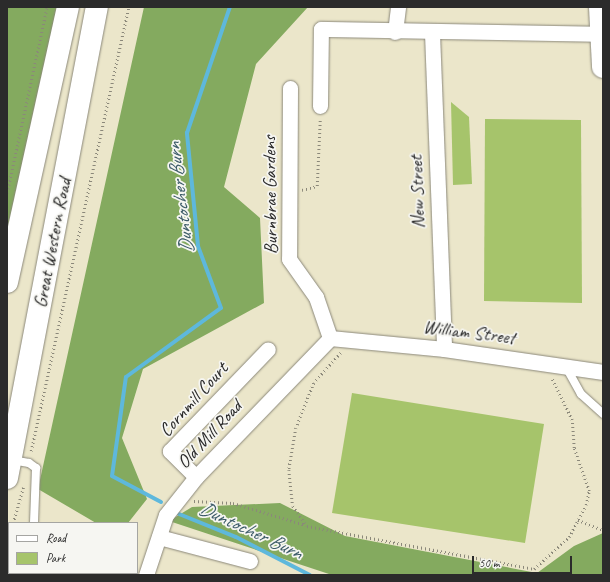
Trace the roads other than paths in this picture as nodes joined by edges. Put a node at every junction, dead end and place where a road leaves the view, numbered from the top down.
1 (68, 7) edge
2 (97, 7) edge
3 (398, 7) edge
4 (600, 7) edge
5 (395, 32) junction
6 (432, 33) junction
7 (602, 34) edge
8 (603, 67) edge
9 (290, 88) dead end
10 (320, 106) road end
11 (7, 282) edge
12 (330, 338) junction
13 (268, 349) dead end
14 (444, 349) junction
15 (566, 367) junction
16 (603, 372) edge
17 (603, 414) edge
18 (16, 467) edge
19 (196, 477) junction
20 (34, 522) edge
21 (159, 537) junction
22 (250, 561) dead end
23 (146, 575) edge

1 - 11 main road, Great Western Road
2 - 18 main road, Great Western Road
3 - 5 street
4 - 7 main road
5 - 6 street
5 - 10 street
6 - 7 street
6 - 14 street, New Street
7 - 8 main road
9 - 12 street, Burnbrae Gardens
12 - 14 street, William Street
12 - 19 street, Old Mill Road
13 - 19 street, Cornmill Court
14 - 15 street, William Street
15 - 16 street, William Street
15 - 17 lane
18 - 20 lane
19 - 21 street, Old Mill Road
21 - 22 street
21 - 23 street, Old Mill Road

